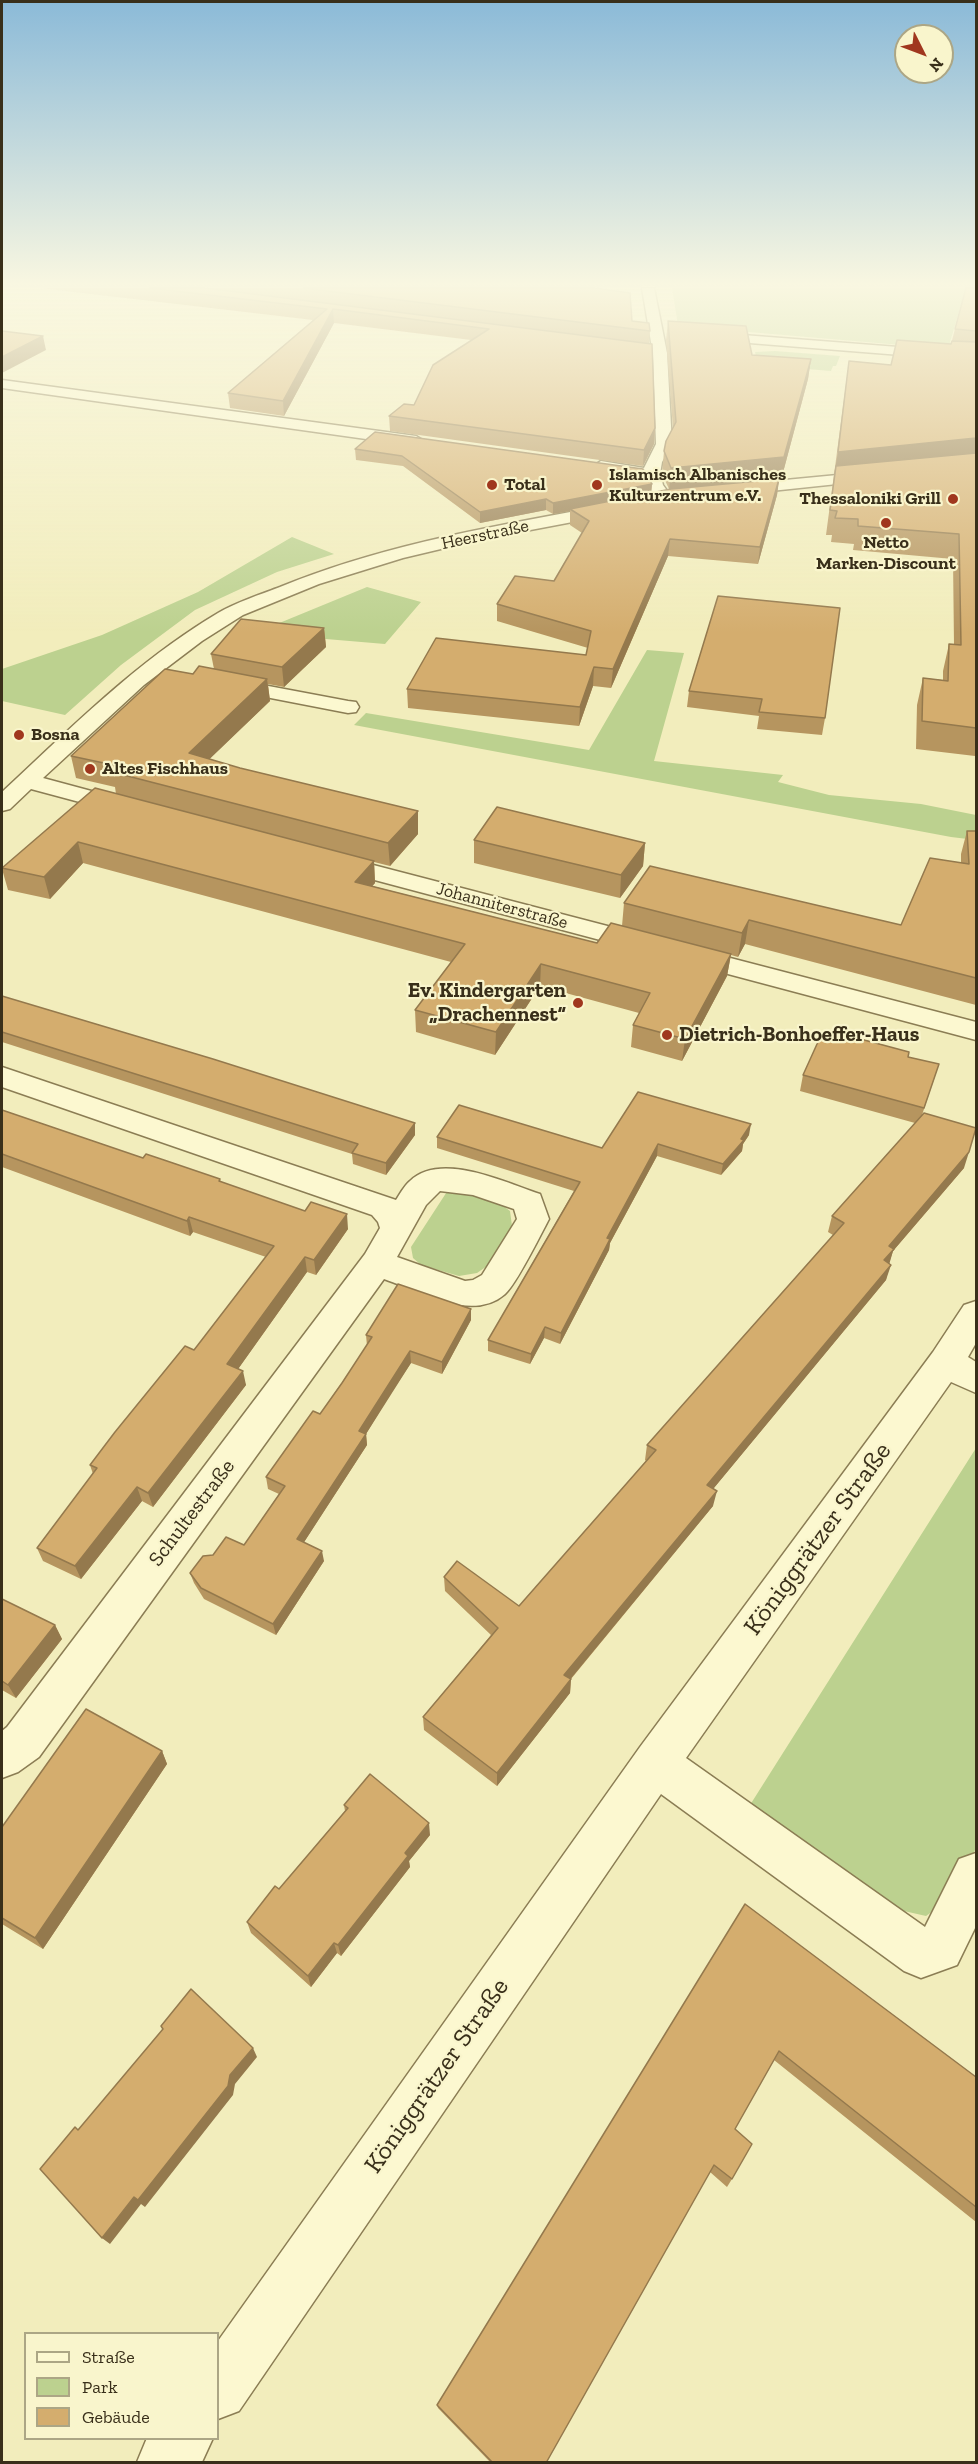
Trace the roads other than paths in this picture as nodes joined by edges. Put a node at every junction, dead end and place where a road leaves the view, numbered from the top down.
1 (140, 403) edge
2 (662, 403) edge
3 (432, 443) edge
4 (585, 464) edge
5 (651, 474) junction
6 (897, 477) edge
7 (716, 492) edge
8 (151, 670) junction
9 (175, 675) edge
10 (209, 681) edge
11 (348, 707) dead end
12 (27, 781) junction
13 (2, 804) edge
14 (156, 815) edge
15 (306, 855) edge
16 (976, 1031) edge
17 (2, 1077) edge
18 (397, 1228) junction
19 (377, 1263) junction
20 (976, 1314) edge
21 (961, 1370) edge
22 (2, 1756) edge
23 (656, 1763) junction
24 (976, 1876) edge
25 (219, 2389) edge
26 (182, 2440) edge
27 (167, 2463) edge

1 - 3 street
2 - 5 street
4 - 5 street
5 - 8 street, Heerstraße
6 - 7 street
8 - 9 street
8 - 12 street, Heerstraße
10 - 11 street
12 - 13 street, Heerstraße
12 - 14 street
15 - 16 street, Johanniterstraße
17 - 18 street
18 - 19 street, Schultestraße
18 - 19 street, Schultestraße
19 - 22 street, Schultestraße
20 - 21 street, Königgrätzer Straße
21 - 23 street, Königgrätzer Straße
23 - 24 street
23 - 25 street, Königgrätzer Straße
26 - 27 street

